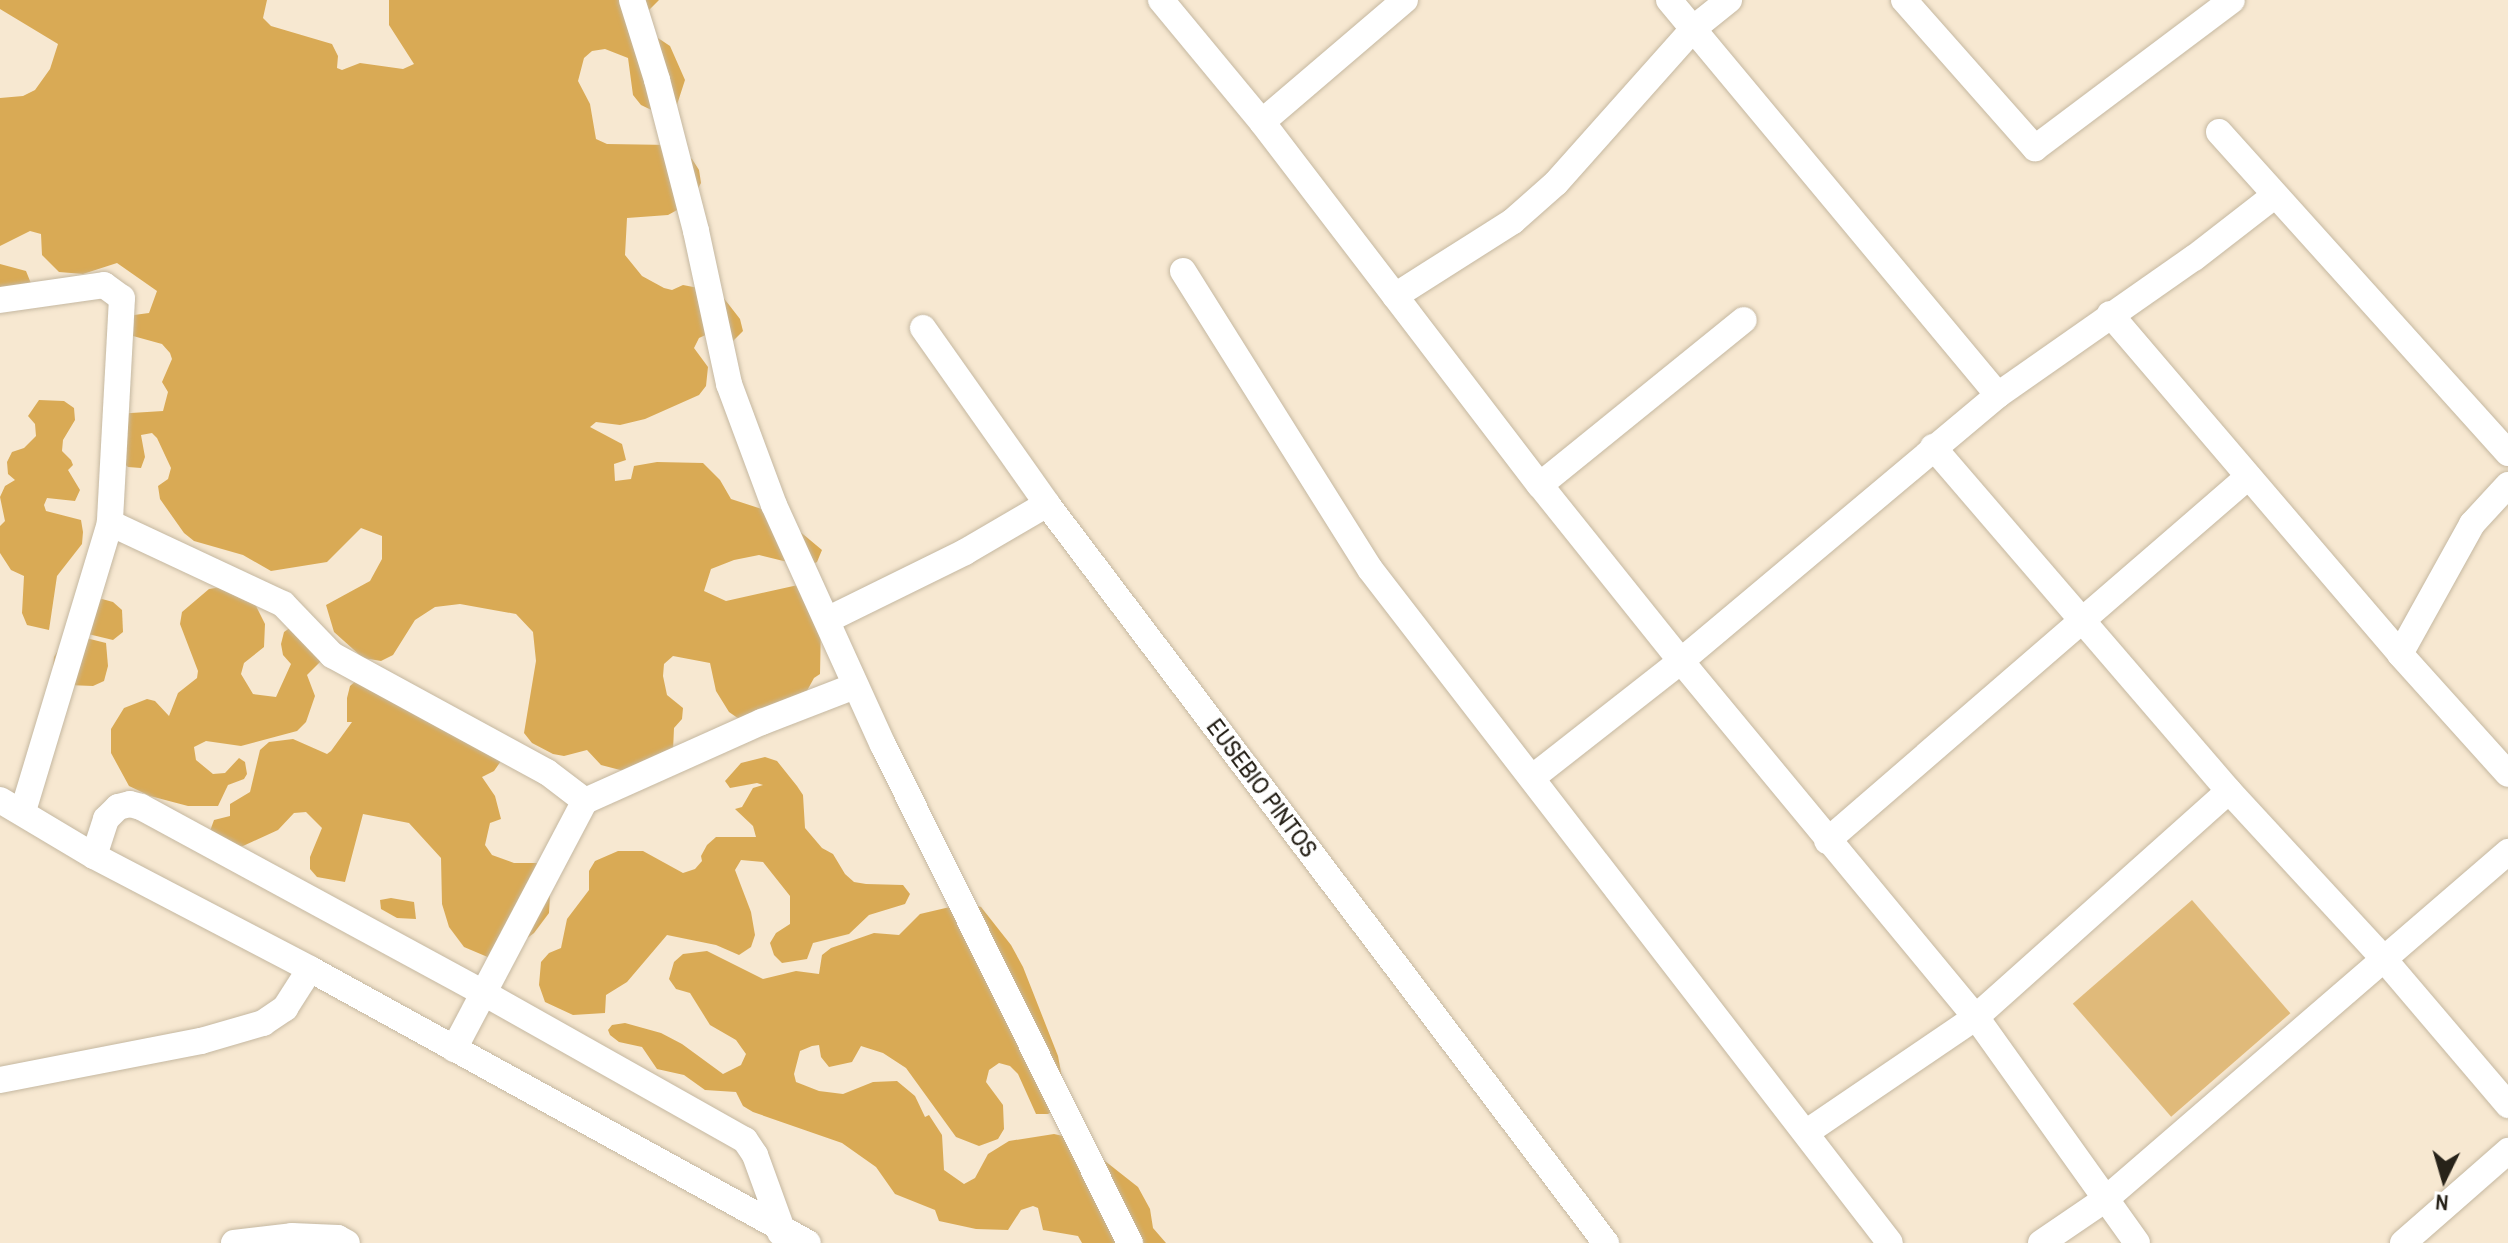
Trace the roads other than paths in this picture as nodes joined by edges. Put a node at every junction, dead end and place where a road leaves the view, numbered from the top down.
1 (632, 0) edge
2 (1161, 0) edge
3 (1405, 0) edge
4 (1669, 0) edge
5 (1729, 0) edge
6 (1904, 0) edge
7 (2232, 0) edge
8 (1694, 28) junction
9 (1262, 122) junction
10 (2219, 132) dead end
11 (2274, 196) junction
12 (1183, 271) dead end
13 (1395, 296) junction
14 (0, 300) edge
15 (2110, 314) junction
16 (1744, 320) dead end
17 (923, 328) dead end
18 (1998, 395) junction
19 (1933, 447) junction
20 (2508, 453) edge
21 (2248, 477) junction
22 (1540, 485) junction
23 (2508, 485) edge
24 (1047, 504) junction
25 (110, 523) junction
26 (2082, 618) junction
27 (827, 620) junction
28 (2400, 654) junction
29 (1681, 661) junction
30 (855, 686) junction
31 (2508, 774) edge
32 (1533, 777) junction
33 (2229, 791) junction
34 (585, 801) junction
35 (11, 806) edge
36 (1827, 841) junction
37 (2508, 852) edge
38 (94, 856) junction
39 (2383, 958) junction
40 (310, 969) junction
41 (482, 992) junction
42 (1976, 1017) junction
43 (454, 1049) junction
44 (0, 1080) edge
45 (2508, 1105) edge
46 (1807, 1132) junction
47 (2508, 1151) edge
48 (2107, 1198) junction
49 (778, 1236) edge
50 (234, 1243) edge
51 (347, 1243) edge
52 (808, 1243) edge
53 (1130, 1243) edge
54 (1606, 1243) edge
55 (1890, 1243) edge
56 (2041, 1243) edge
57 (2137, 1243) edge
58 (2403, 1243) edge

1 - 27 street
2 - 9 street
3 - 9 street
4 - 8 street
5 - 8 street
6 - 7 street
8 - 13 street
8 - 18 street
9 - 13 street
10 - 11 street
11 - 15 street
11 - 20 street
12 - 32 street
13 - 22 street
14 - 25 street
15 - 18 street
15 - 21 street
16 - 22 street
17 - 24 street, EUSEBIO PINTOS
18 - 19 street
19 - 26 street
19 - 29 street
21 - 26 street
21 - 28 street
22 - 29 street
23 - 28 street
24 - 27 street
24 - 54 street, EUSEBIO PINTOS
25 - 34 street
25 - 35 street
26 - 33 street
26 - 36 street
27 - 30 street
28 - 31 street
29 - 32 street
29 - 36 street
30 - 34 street
30 - 53 street
32 - 46 street
33 - 39 street
33 - 42 street
34 - 41 street
35 - 38 street
36 - 42 street
37 - 39 street
38 - 40 street
38 - 41 street
39 - 45 street
39 - 48 street
40 - 43 street
40 - 44 street
41 - 43 street
41 - 49 street
42 - 46 street
42 - 48 street
43 - 49 street
46 - 55 street
47 - 58 street
48 - 56 street
48 - 57 street
49 - 52 street
50 - 51 street

